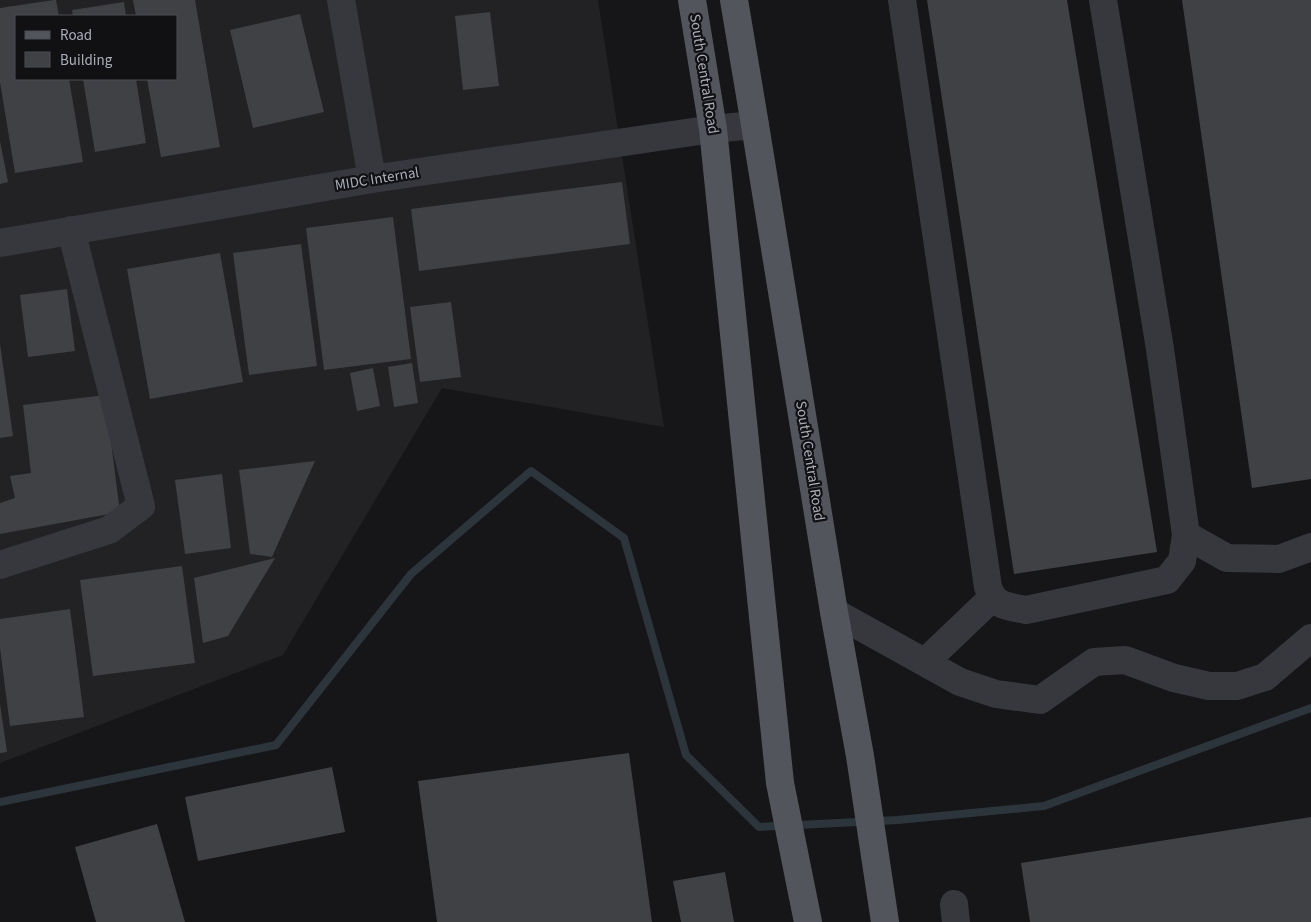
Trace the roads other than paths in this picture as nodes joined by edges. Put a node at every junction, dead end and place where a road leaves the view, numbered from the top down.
1 (340, 0) edge
2 (692, 0) edge
3 (734, 0) edge
4 (902, 0) edge
5 (1103, 0) edge
6 (756, 125) junction
7 (713, 129) junction
8 (372, 179) junction
9 (71, 230) junction
10 (0, 242) edge
11 (1186, 534) junction
12 (1311, 547) edge
13 (0, 565) edge
14 (992, 598) junction
15 (834, 612) junction
16 (1311, 638) edge
17 (925, 662) junction
18 (808, 922) edge
19 (885, 922) edge

1 - 8 street
2 - 7 main road, South Central Road
3 - 6 main road, South Central Road
4 - 14 street
5 - 11 street
6 - 7 street, MIDC Internal
6 - 15 main road, South Central Road
7 - 8 street, MIDC Internal
7 - 18 main road, South Central Road
8 - 9 street, MIDC Internal
9 - 10 street, MIDC Internal
9 - 13 street
11 - 12 street
11 - 14 street
14 - 17 street
15 - 17 street
15 - 19 main road, South Central Road
16 - 17 street

